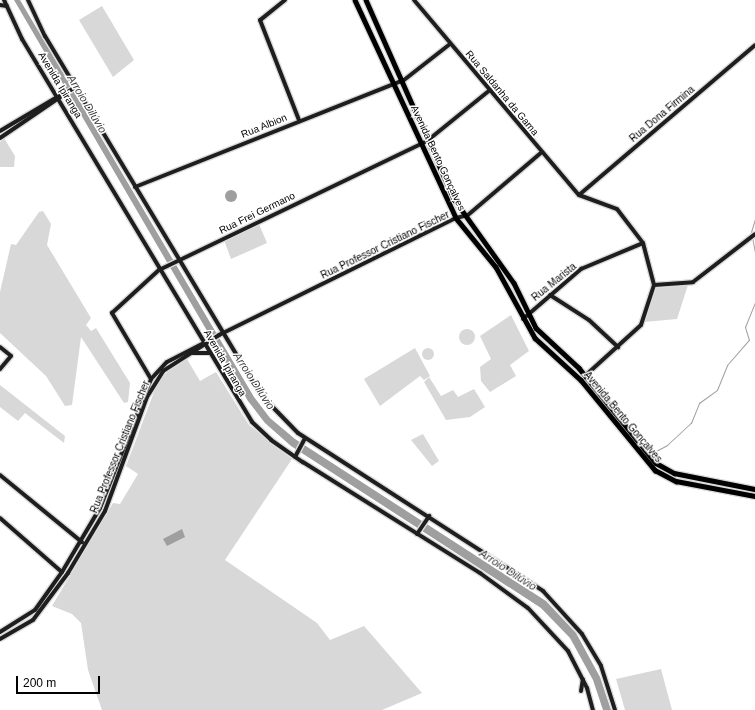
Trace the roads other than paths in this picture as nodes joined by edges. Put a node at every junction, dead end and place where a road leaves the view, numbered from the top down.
1 (4, 0) edge
2 (28, 0) edge
3 (285, 0) edge
4 (355, 0) edge
5 (366, 0) edge
6 (414, 0) edge
7 (0, 5) edge
8 (6, 6) junction
9 (450, 44) junction
10 (755, 45) edge
11 (400, 82) junction
12 (393, 83) junction
13 (74, 88) junction
14 (490, 90) junction
15 (60, 96) junction
16 (299, 120) junction
17 (0, 131) edge
18 (0, 138) edge
19 (427, 141) junction
20 (420, 143) junction
21 (542, 152) junction
22 (135, 187) junction
23 (579, 195) junction
24 (466, 217) junction
25 (456, 218) junction
26 (755, 234) edge
27 (643, 243) junction
28 (177, 260) junction
29 (159, 270) junction
30 (654, 285) junction
31 (550, 295) junction
32 (528, 314) junction
33 (522, 319) junction
34 (221, 334) junction
35 (206, 342) junction
36 (0, 347) edge
37 (618, 347) junction
38 (210, 353) junction
39 (189, 354) junction
40 (0, 370) edge
41 (586, 375) junction
42 (152, 381) junction
43 (304, 440) junction
44 (296, 454) junction
45 (119, 455) junction
46 (125, 458) junction
47 (0, 475) edge
48 (755, 489) edge
49 (755, 496) edge
50 (0, 518) edge
51 (428, 518) junction
52 (419, 532) junction
53 (81, 540) junction
54 (86, 544) junction
55 (62, 572) junction
56 (0, 632) edge
57 (0, 638) edge
58 (583, 679) junction
59 (581, 691) dead end
60 (586, 695) dead end
61 (590, 697) junction
62 (594, 710) edge
63 (615, 710) edge

1 - 8 main road, Avenida Ipiranga
2 - 13 main road, Avenida Ipiranga
3 - 16 main road
4 - 12 main road, Avenida Bento Gonçalves
5 - 11 main road, Avenida Bento Gonçalves
6 - 9 main road, Rua Saldanha da Gama
7 - 8 main road
8 - 15 main road, Avenida Ipiranga
9 - 11 main road
9 - 14 main road, Rua Saldanha da Gama
10 - 23 main road, Rua Dona Firmina
11 - 12 main road, Rua Albion
11 - 19 main road, Avenida Bento Gonçalves
12 - 16 main road, Rua Albion
12 - 20 main road, Avenida Bento Gonçalves
13 - 15 main road
13 - 22 main road, Avenida Ipiranga
14 - 19 main road
14 - 21 main road, Rua Saldanha da Gama
15 - 17 main road
15 - 18 main road
15 - 29 main road, Avenida Ipiranga
16 - 22 main road, Rua Albion
19 - 20 main road, Rua Frei Germano
19 - 24 main road, Avenida Bento Gonçalves
20 - 25 main road, Avenida Bento Gonçalves
20 - 28 main road, Rua Frei Germano
21 - 23 main road, Rua Saldanha da Gama
21 - 24 main road
22 - 28 main road, Avenida Ipiranga
23 - 27 main road
24 - 25 main road, Rua Professor Cristiano Fischer
24 - 32 main road, Avenida Bento Gonçalves
25 - 33 main road, Avenida Bento Gonçalves
25 - 34 main road, Rua Professor Cristiano Fischer
26 - 30 main road
27 - 30 main road
27 - 31 main road, Rua Marista
28 - 29 main road, Rua Frei Germano
28 - 34 main road, Avenida Ipiranga
29 - 35 main road, Avenida Ipiranga
29 - 42 main road, Rua Frei Germano
30 - 37 main road
31 - 32 main road, Rua Marista
31 - 37 main road
32 - 33 main road, Rua Marista
32 - 41 main road, Avenida Bento Gonçalves
33 - 49 main road, Avenida Bento Gonçalves
34 - 35 main road, Rua Professor Cristiano Fischer
34 - 43 main road, Avenida Ipiranga
35 - 38 main road, Avenida Ipiranga
35 - 39 main road, Rua Professor Cristiano Fischer
35 - 42 main road, Rua Professor Cristiano Fischer
36 - 40 main road
37 - 41 main road
38 - 39 main road
38 - 44 main road, Avenida Ipiranga
39 - 42 main road, Rua Professor Cristiano Fischer
41 - 48 main road, Avenida Bento Gonçalves
42 - 45 main road, Rua Professor Cristiano Fischer
42 - 46 main road, Rua Professor Cristiano Fischer
43 - 44 main road
43 - 51 main road, Avenida Ipiranga
44 - 52 main road, Avenida Ipiranga
45 - 46 main road
45 - 53 main road, Rua Professor Cristiano Fischer
46 - 54 main road, Rua Professor Cristiano Fischer
47 - 53 main road
50 - 55 main road
51 - 52 main road
51 - 63 main road, Avenida Ipiranga
52 - 58 main road, Avenida Ipiranga
53 - 54 main road
53 - 55 main road, Rua Professor Cristiano Fischer
54 - 57 main road, Rua Professor Cristiano Fischer
55 - 56 main road, Rua Professor Cristiano Fischer
58 - 59 main road
58 - 61 main road, Avenida Ipiranga
60 - 61 main road
61 - 62 main road, Avenida Ipiranga

